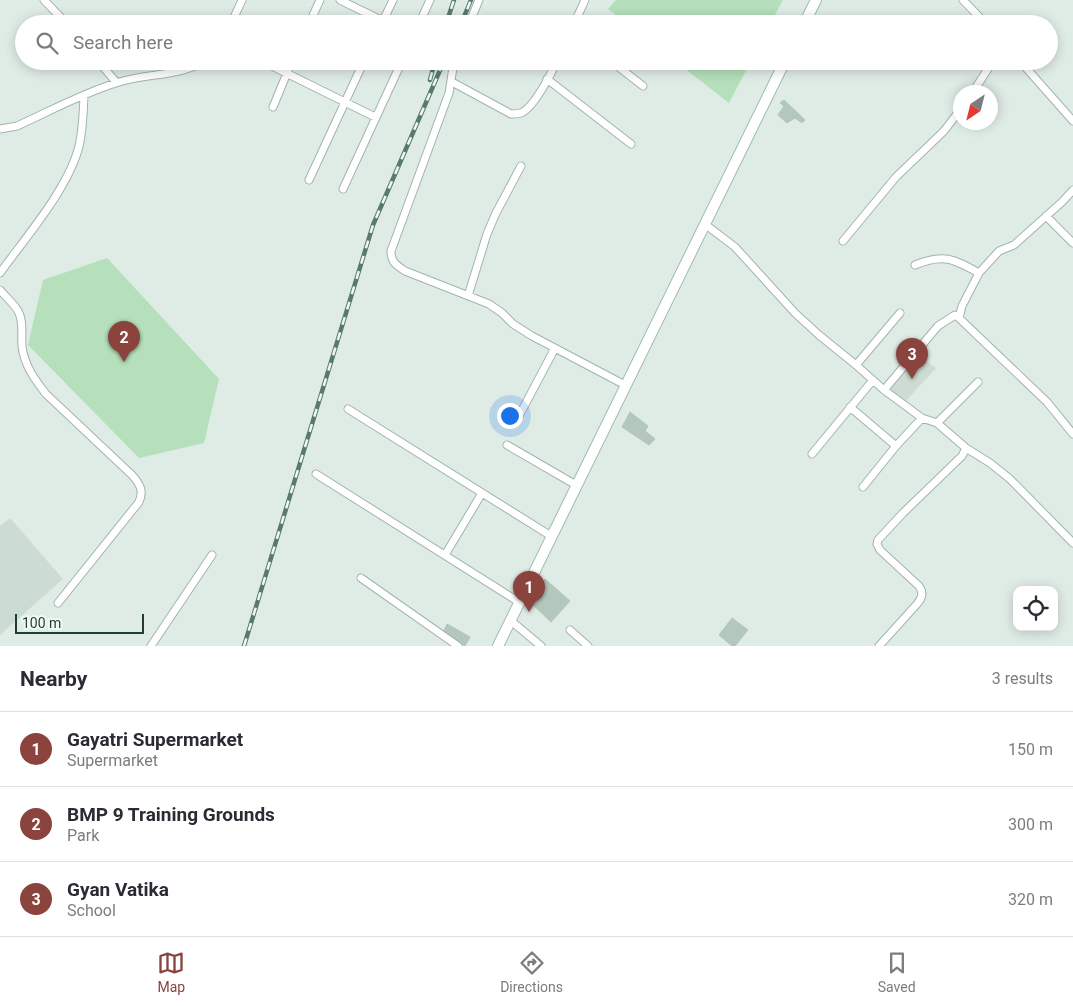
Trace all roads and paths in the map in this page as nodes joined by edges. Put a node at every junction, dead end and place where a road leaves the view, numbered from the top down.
1 (44, 0) edge
2 (242, 0) edge
3 (320, 0) edge
4 (340, 0) edge
5 (393, 0) edge
6 (430, 0) edge
7 (479, 0) edge
8 (585, 0) edge
9 (816, 0) edge
10 (963, 0) edge
11 (58, 15) edge
12 (235, 15) edge
13 (314, 15) edge
14 (369, 15) edge
15 (388, 15) edge
16 (423, 15) edge
17 (473, 15) edge
18 (578, 15) edge
19 (808, 15) edge
20 (977, 15) edge
21 (106, 70) edge
22 (182, 70) edge
23 (279, 70) edge
24 (289, 70) edge
25 (360, 70) edge
26 (398, 70) edge
27 (453, 70) edge
28 (552, 70) edge
29 (623, 70) edge
30 (781, 70) edge
31 (987, 70) edge
32 (1028, 70) edge
33 (287, 74) junction
34 (547, 79) junction
35 (116, 82) junction
36 (452, 82) junction
37 (978, 85) edge
38 (643, 86) dead end
39 (84, 96) junction
40 (344, 102) junction
41 (273, 107) dead end
42 (375, 117) junction
43 (953, 120) edge
44 (1073, 120) edge
45 (0, 129) edge
46 (631, 144) dead end
47 (521, 166) dead end
48 (309, 180) dead end
49 (342, 189) dead end
50 (1073, 190) edge
51 (1046, 216) junction
52 (706, 225) junction
53 (843, 241) dead end
54 (1073, 243) edge
55 (914, 265) dead end
56 (0, 273) edge
57 (979, 273) junction
58 (0, 290) edge
59 (468, 296) junction
60 (900, 313) dead end
61 (960, 318) junction
62 (555, 348) junction
63 (856, 365) junction
64 (873, 380) junction
65 (978, 382) dead end
66 (625, 385) junction
67 (884, 390) junction
68 (850, 407) junction
69 (348, 409) dead end
70 (519, 416) dead end
71 (922, 418) junction
72 (937, 423) junction
73 (1073, 434) edge
74 (507, 445) dead end
75 (896, 446) junction
76 (966, 448) junction
77 (812, 454) dead end
78 (316, 474) dead end
79 (576, 485) junction
80 (863, 487) dead end
81 (482, 493) junction
82 (552, 536) junction
83 (1073, 543) edge
84 (212, 555) dead end
85 (445, 555) junction
86 (361, 578) dead end
87 (520, 602) junction
88 (58, 603) dead end
89 (510, 620) junction
90 (570, 630) dead end
91 (150, 646) edge
92 (458, 646) edge
93 (498, 646) edge
94 (541, 646) edge
95 (588, 646) edge
96 (880, 646) edge

1 - 11 street
2 - 12 street
3 - 13 street
4 - 14 street
5 - 15 street
6 - 16 street
7 - 17 street
8 - 18 street
9 - 19 main road
10 - 20 street
21 - 35 street
22 - 35 street
23 - 33 street
24 - 33 street
25 - 40 street
26 - 42 street
27 - 36 street
28 - 34 street
29 - 38 street
30 - 52 main road
31 - 37 street
32 - 44 street
33 - 40 street
33 - 41 street
34 - 36 street
34 - 46 street
35 - 39 street
36 - 59 street
39 - 45 street
39 - 56 street
40 - 42 street
40 - 48 street
42 - 49 street
43 - 53 street
47 - 59 street
50 - 51 street
51 - 54 street
51 - 57 street
52 - 63 street
52 - 66 main road
55 - 57 street
57 - 61 street
58 - 88 street
59 - 62 street
60 - 63 street
61 - 67 street
61 - 73 street
62 - 66 street
62 - 70 street
63 - 64 street
64 - 67 street
64 - 68 street
65 - 72 street
66 - 79 main road
67 - 71 street
68 - 75 street
68 - 77 street
69 - 81 street
71 - 72 street
71 - 75 street
72 - 76 street
74 - 79 street
75 - 80 street
76 - 83 street
76 - 96 street
78 - 85 street
79 - 82 main road
81 - 82 street
81 - 85 street
82 - 87 main road
84 - 91 street
85 - 87 street
86 - 92 street
87 - 89 main road
89 - 93 main road
89 - 94 street
90 - 95 street

